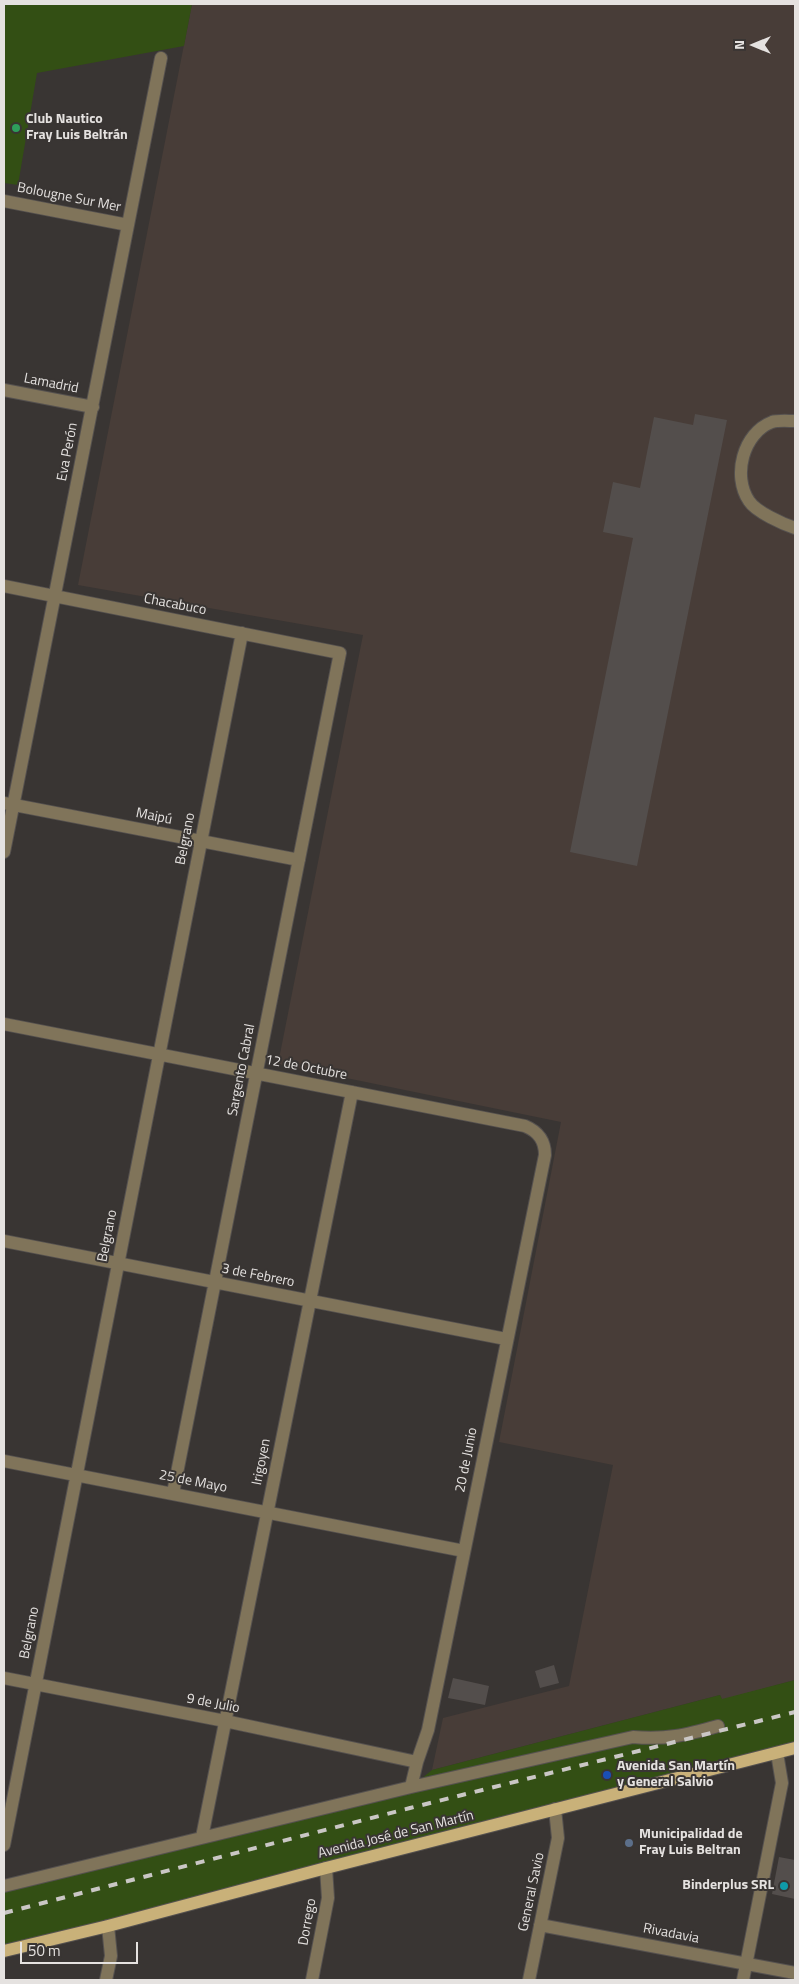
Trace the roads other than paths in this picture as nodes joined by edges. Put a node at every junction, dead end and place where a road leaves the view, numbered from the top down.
1 (161, 58) dead end
2 (4, 202) edge
3 (128, 225) junction
4 (4, 390) edge
5 (93, 407) junction
6 (795, 421) edge
7 (795, 528) edge
8 (4, 586) edge
9 (56, 596) junction
10 (242, 634) junction
11 (340, 653) joint
12 (8, 804) edge
13 (200, 841) junction
14 (4, 852) edge
15 (299, 860) junction
16 (4, 1024) edge
17 (159, 1054) junction
18 (257, 1074) junction
19 (352, 1092) junction
20 (540, 1138) joint
21 (4, 1241) edge
22 (118, 1264) junction
23 (215, 1283) junction
24 (310, 1302) junction
25 (506, 1339) junction
26 (4, 1461) edge
27 (76, 1475) junction
28 (173, 1494) junction
29 (267, 1512) junction
30 (464, 1552) junction
31 (4, 1678) edge
32 (35, 1684) junction
33 (225, 1722) junction
34 (718, 1726) dead end
35 (795, 1748) edge
36 (778, 1752) junction
37 (417, 1762) junction
38 (411, 1787) junction
39 (555, 1809) junction
40 (202, 1837) junction
41 (4, 1845) edge
42 (326, 1868) junction
43 (4, 1886) edge
44 (540, 1925) junction
45 (108, 1926) junction
46 (4, 1951) edge
47 (746, 1963) junction
48 (795, 1973) edge
49 (106, 1980) edge
50 (312, 1980) edge
51 (529, 1980) edge
52 (743, 1980) edge

1 - 3 street, Eva Perón
2 - 3 street, Bolougne Sur Mer
3 - 5 street, Eva Perón
4 - 5 street, Lamadrid
5 - 9 street, Eva Perón
6 - 7 street
8 - 9 street, Chacabuco
9 - 10 street, Chacabuco
9 - 12 street, Eva Perón
10 - 11 street, Chacabuco
10 - 13 street, Belgrano
11 - 15 street, Sargento Cabral
12 - 13 street, Maipú
12 - 14 street, Eva Perón
13 - 15 street, Maipú
13 - 17 street, Belgrano
15 - 18 street, Sargento Cabral
16 - 17 street, 12 de Octubre
17 - 18 street, 12 de Octubre
17 - 22 street, Belgrano
18 - 19 street, 12 de Octubre
18 - 23 street, Sargento Cabral
19 - 20 street, 12 de Octubre
19 - 24 street, Irigoyen
20 - 25 street, 20 de Junio
21 - 22 street, 3 de Febrero
22 - 23 street, 3 de Febrero
22 - 27 street, Belgrano
23 - 24 street, 3 de Febrero
23 - 28 street, Sargento Cabral
24 - 25 street, 3 de Febrero
24 - 29 street, Irigoyen
25 - 30 street, 20 de Junio
26 - 27 street, 25 de Mayo
27 - 28 street, 25 de Mayo
27 - 32 street, Belgrano
28 - 29 street, 25 de Mayo
29 - 30 street, 25 de Mayo
29 - 33 street, Irigoyen
30 - 37 street, 20 de Junio
31 - 32 street, 9 de Julio
32 - 33 street, 9 de Julio
32 - 41 street, Belgrano
33 - 37 street, 9 de Julio
33 - 40 street, Irigoyen
34 - 38 street
35 - 36 main road, Avenida José de San Martín
36 - 39 main road, Avenida José de San Martín
36 - 47 street
37 - 38 street, 20 de Junio
38 - 40 street
39 - 42 main road, Avenida José de San Martín
39 - 44 street, General Savio
40 - 43 street
42 - 45 main road, Avenida José de San Martín
42 - 50 street, Dorrego
44 - 47 street, Rivadavia
44 - 51 street, General Savio
45 - 46 main road, Avenida José de San Martín
45 - 49 street
47 - 48 street, Rivadavia
47 - 52 street

